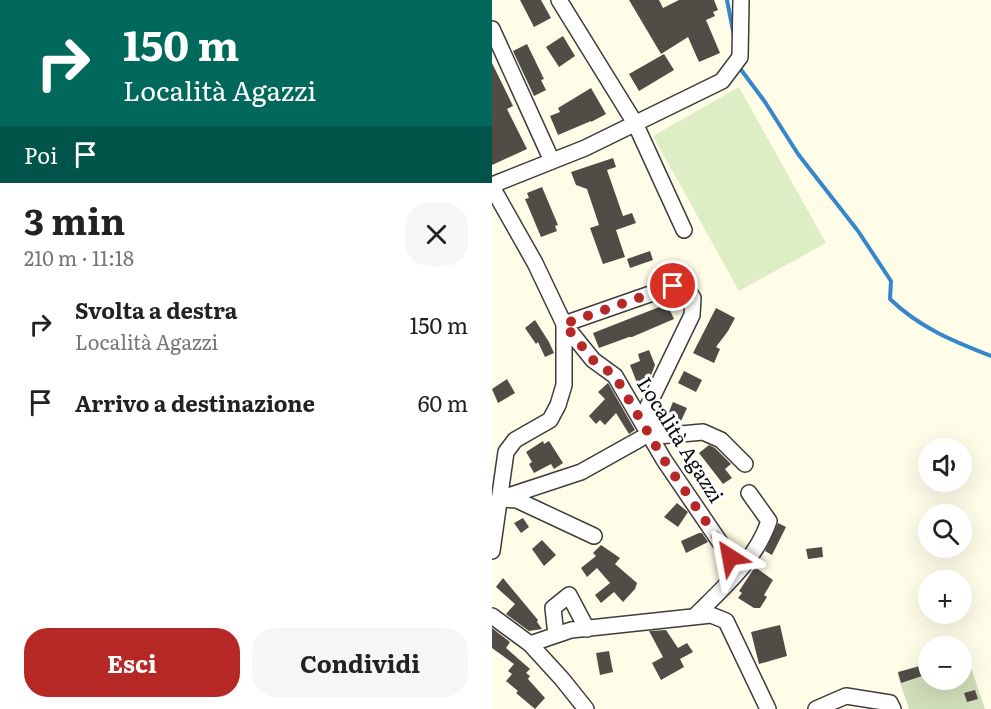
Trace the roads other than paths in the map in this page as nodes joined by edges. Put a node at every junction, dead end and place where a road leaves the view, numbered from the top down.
1 (559, 0) edge
2 (741, 0) edge
3 (492, 29) edge
4 (634, 123) junction
5 (552, 161) junction
6 (492, 186) edge
7 (684, 230) dead end
8 (564, 324) junction
9 (646, 439) junction
10 (745, 464) dead end
11 (557, 491) dead end
12 (749, 493) dead end
13 (499, 499) junction
14 (594, 536) dead end
15 (492, 551) edge
16 (730, 557) dead end
17 (492, 616) edge
18 (694, 617) junction
19 (587, 628) junction
20 (556, 635) junction
21 (530, 644) junction
22 (891, 706) edge
23 (586, 709) edge
24 (768, 709) edge
25 (816, 709) edge

1 - 4 street
2 - 4 street
3 - 5 street
4 - 5 street
4 - 7 street
5 - 6 street
6 - 8 street, Località Agazzi
8 - 9 street, Località Agazzi
8 - 10 street, Località Agazzi
8 - 13 street, Località Agazzi
9 - 11 street
9 - 13 street
9 - 16 street, Località Agazzi
12 - 18 street, Località Agazzi
13 - 14 street
13 - 15 street, Località Agazzi
17 - 21 street
18 - 19 street
18 - 24 street
19 - 20 street
19 - 20 street
20 - 21 street
21 - 23 street
22 - 25 street

